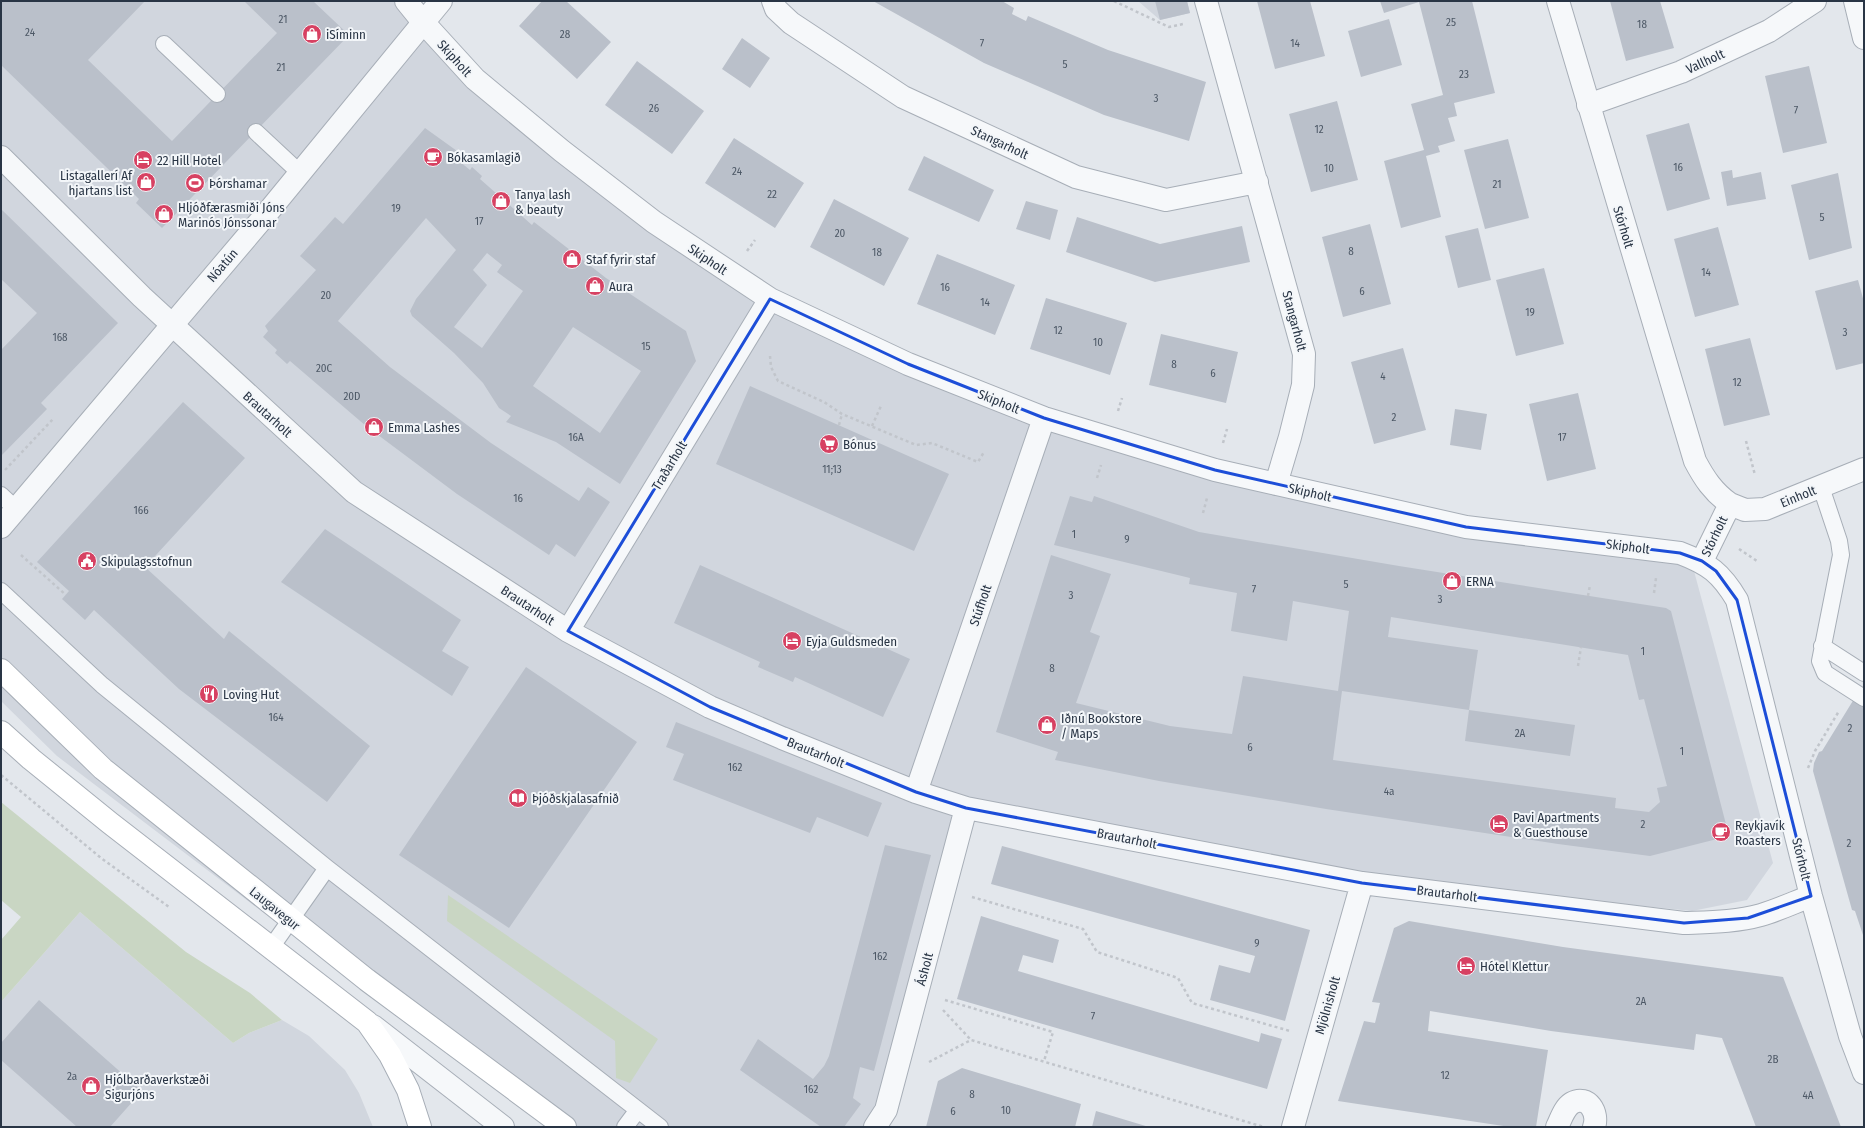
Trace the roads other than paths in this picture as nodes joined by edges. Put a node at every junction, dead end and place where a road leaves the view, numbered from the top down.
1 (406, 1) edge
2 (441, 1) edge
3 (773, 1) edge
4 (1558, 1) edge
5 (1815, 1) edge
6 (1855, 1) edge
7 (1208, 9) edge
8 (423, 22) junction
9 (1864, 38) edge
10 (164, 44) dead end
11 (217, 94) dead end
12 (1588, 105) junction
13 (256, 132) dead end
14 (1, 157) edge
15 (300, 173) junction
16 (1257, 182) junction
17 (770, 299) junction
18 (171, 325) junction
19 (1044, 418) junction
20 (1864, 470) edge
21 (1276, 484) junction
22 (1821, 487) junction
23 (8, 502) edge
24 (1730, 504) junction
25 (1, 527) edge
26 (1702, 561) junction
27 (1, 591) edge
28 (568, 631) junction
29 (1822, 646) junction
30 (1, 670) edge
31 (1864, 673) edge
32 (1858, 694) edge
33 (1, 732) edge
34 (916, 792) junction
35 (966, 808) junction
36 (327, 868) junction
37 (1362, 883) junction
38 (1811, 896) junction
39 (290, 920) junction
40 (270, 949) junction
41 (367, 1022) junction
42 (1864, 1073) edge
43 (637, 1111) junction
44 (420, 1127) edge
45 (503, 1127) edge
46 (565, 1127) edge
47 (625, 1127) edge
48 (660, 1127) edge
49 (875, 1127) edge
50 (1293, 1127) edge
51 (1557, 1127) edge
52 (1594, 1127) edge

1 - 8 street, Skipholt
2 - 8 street, Nóatún
3 - 16 street, Stangarholt
4 - 12 street, Stórholt
5 - 12 street, Vallholt
6 - 9 street
7 - 16 street, Stangarholt
8 - 15 street, Nóatún
8 - 17 street, Skipholt
10 - 11 lane
12 - 24 street, Stórholt
13 - 15 lane
14 - 18 street, Brautarholt
15 - 18 street, Nóatún
16 - 21 street, Stangarholt
17 - 19 street, Skipholt
17 - 28 street, Traðarholt
18 - 23 street, Nóatún
18 - 28 street, Brautarholt
19 - 21 street, Skipholt
19 - 34 street, Stúfholt
20 - 22 street, Einholt
21 - 26 street, Skipholt
22 - 24 street, Einholt
22 - 29 lane
23 - 25 street, Nóatún
24 - 26 street, Stórholt
26 - 38 street, Stórholt
27 - 36 lane
28 - 34 street, Brautarholt
29 - 31 lane
29 - 32 lane
30 - 39 main road, Laugavegur
33 - 40 main road
34 - 35 street, Brautarholt
35 - 37 street, Brautarholt
35 - 49 street, Ásholt
36 - 39 lane
36 - 43 lane
37 - 38 street, Brautarholt
37 - 50 street, Mjölnisholt
38 - 42 street, Stórholt
39 - 40 lane
39 - 46 main road, Laugavegur
40 - 41 main road
41 - 44 main road
41 - 45 street
43 - 47 lane
43 - 48 lane
51 - 52 street

